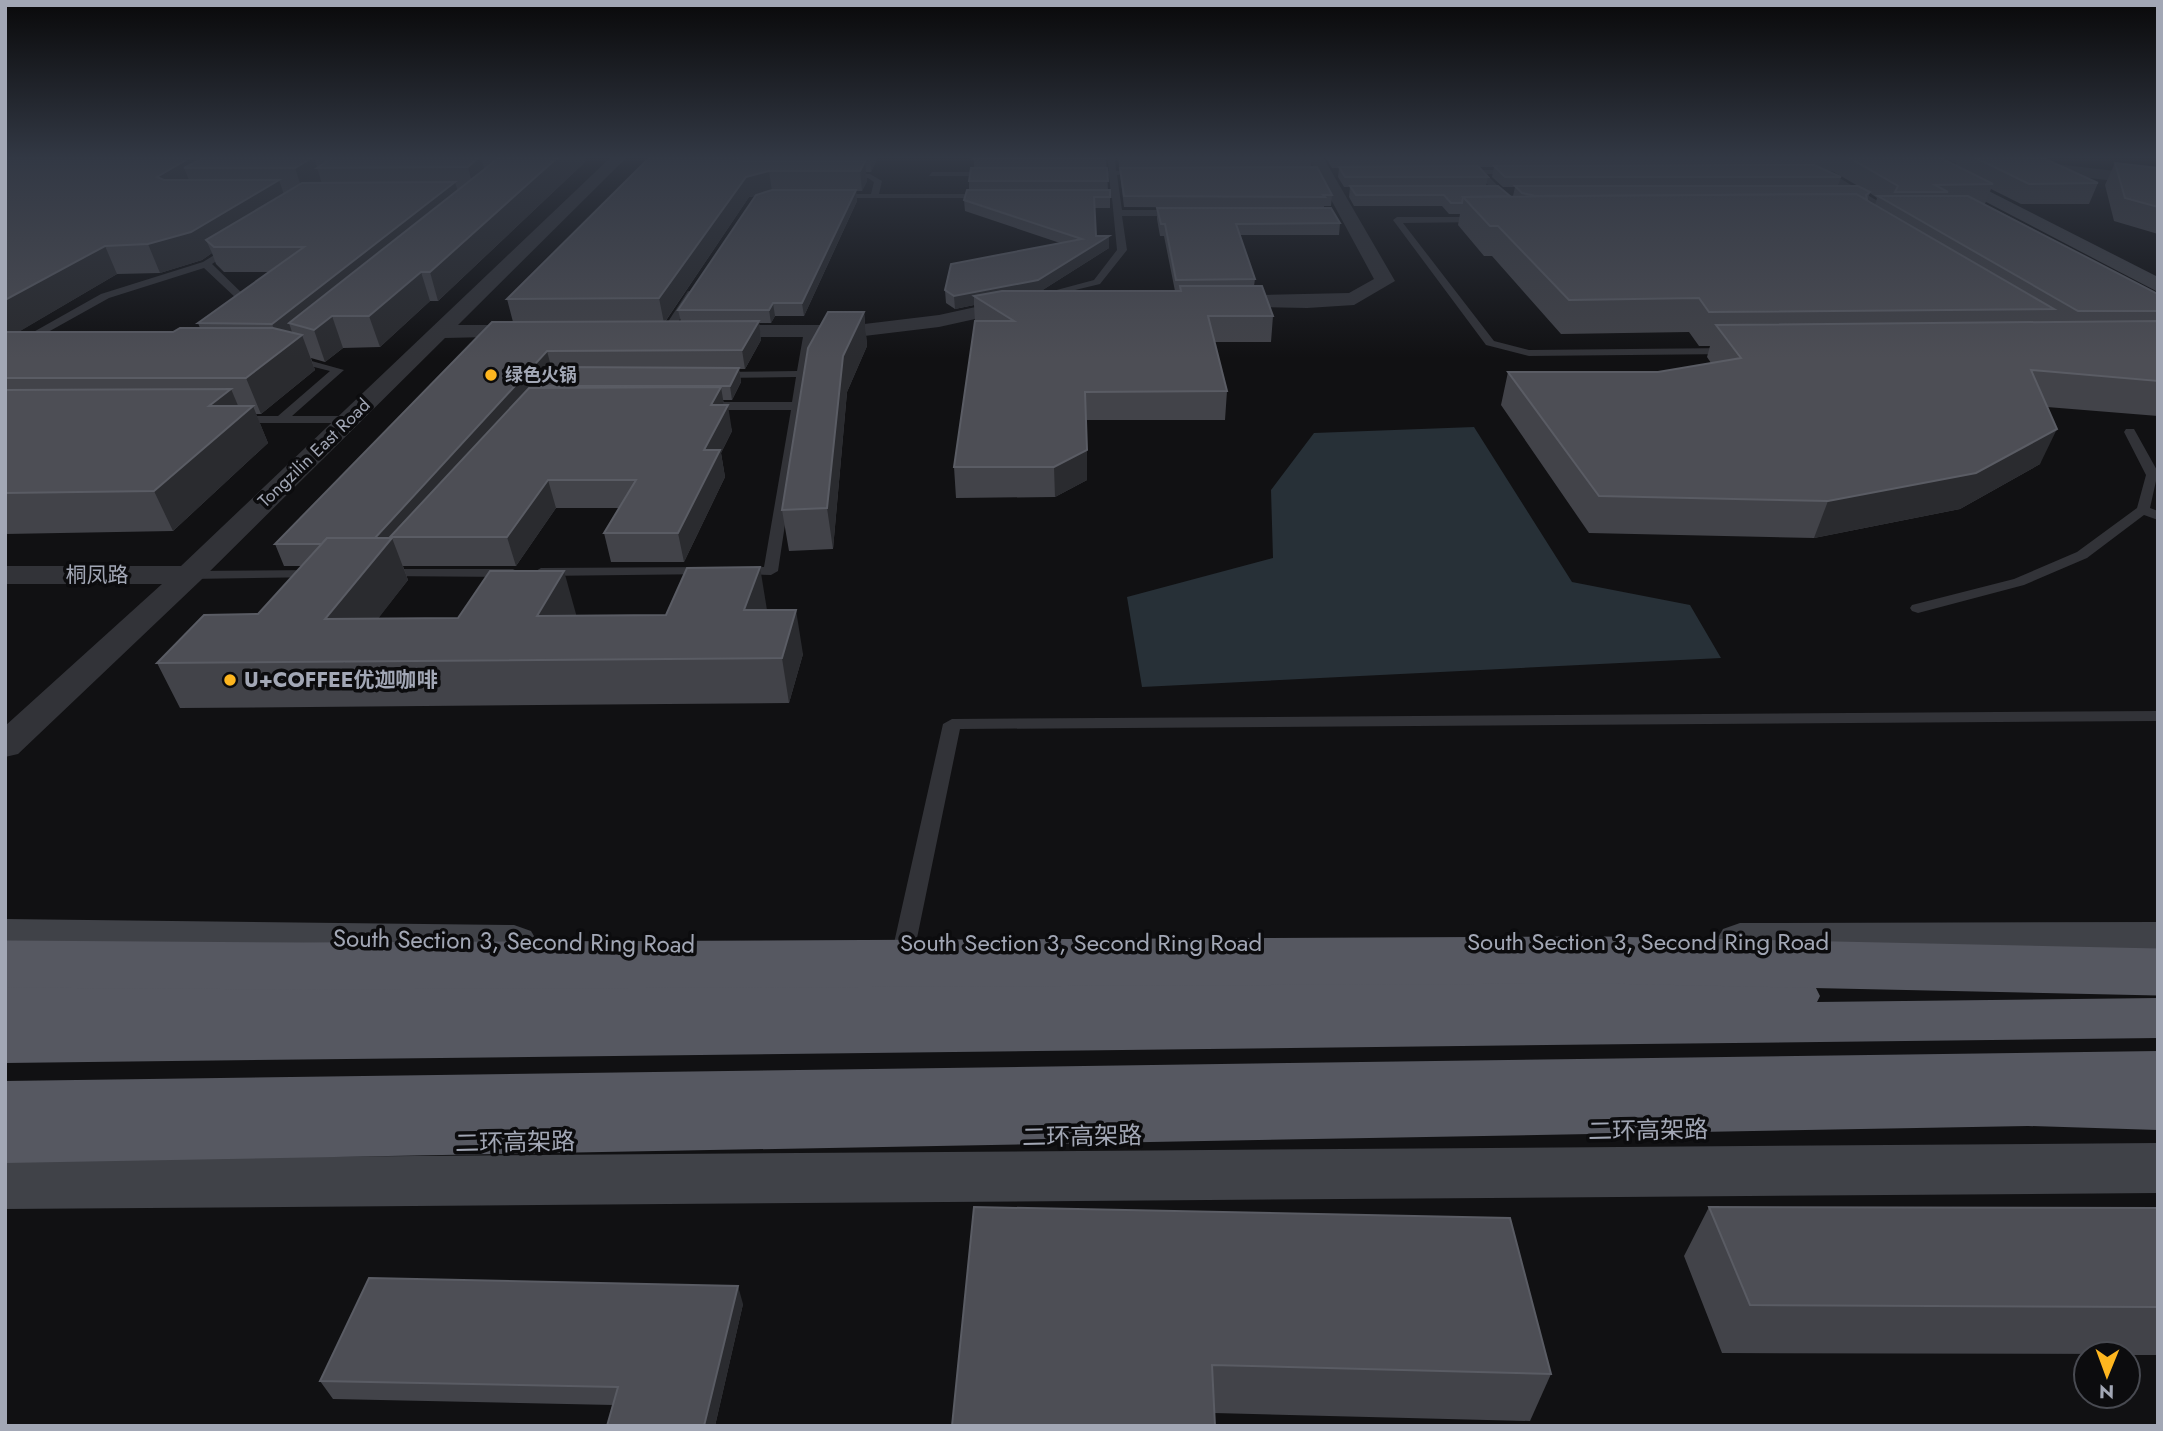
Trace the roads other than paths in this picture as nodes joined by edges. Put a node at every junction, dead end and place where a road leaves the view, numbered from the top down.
1 (551, 224) edge
2 (1120, 224) edge
3 (1347, 224) edge
4 (1400, 224) edge
5 (2034, 224) edge
6 (240, 242) edge
7 (206, 264) junction
8 (2158, 286) edge
9 (696, 288) edge
10 (1026, 302) junction
11 (1093, 302) edge
12 (1200, 302) edge
13 (222, 313) edge
14 (547, 331) edge
15 (641, 331) edge
16 (667, 331) junction
17 (809, 331) junction
18 (440, 332) junction
19 (298, 348) edge
20 (1748, 351) edge
21 (5, 354) edge
22 (33, 356) edge
23 (707, 374) edge
24 (802, 374) junction
25 (700, 406) edge
26 (798, 406) junction
27 (226, 420) edge
28 (281, 420) junction
29 (349, 420) junction
30 (2130, 432) dead end
31 (2150, 513) edge
32 (383, 570) edge
33 (328, 574) edge
34 (5, 575) edge
35 (189, 575) junction
36 (1918, 608) dead end
37 (2158, 716) edge
38 (5, 746) edge
39 (5, 936) edge
40 (2158, 939) edge
41 (905, 943) junction
42 (576, 944) junction
43 (5, 964) edge
44 (2158, 972) edge
45 (2158, 996) edge
46 (901, 997) junction
47 (5, 1002) edge
48 (2158, 1018) edge
49 (5, 1042) edge
50 (2158, 1073) edge
51 (5, 1104) edge
52 (2158, 1107) edge
53 (2158, 1123) edge
54 (5, 1139) edge
55 (5, 1147) edge
56 (2158, 1168) edge
57 (5, 1184) edge

1 - 18 street, Tongzilin East Road
2 - 10 lane
3 - 12 street
4 - 20 lane
5 - 8 main road
6 - 7 lane
7 - 13 lane
7 - 21 lane
9 - 16 lane
10 - 11 street
10 - 17 street
14 - 18 street
15 - 16 street
16 - 17 street
17 - 24 lane
18 - 29 street, Tongzilin East Road
19 - 28 lane
21 - 22 lane
23 - 24 lane
24 - 26 lane
25 - 26 lane
26 - 32 lane
27 - 28 lane
28 - 29 lane
29 - 35 street, Tongzilin East Road
30 - 31 lane
31 - 36 lane
33 - 35 lane
34 - 35 street, 桐凤路
35 - 38 street, Tongzilin East Road
37 - 41 lane
39 - 42 main road, South Section 3, Second Ring Road
40 - 41 main road, South Section 3, Second Ring Road
41 - 42 main road, South Section 3, Second Ring Road
42 - 46 main road
43 - 44 highway, bridge
45 - 46 highway
46 - 47 highway
48 - 49 highway
50 - 51 highway
52 - 54 highway
53 - 55 highway, 二环高架路
56 - 57 main road

